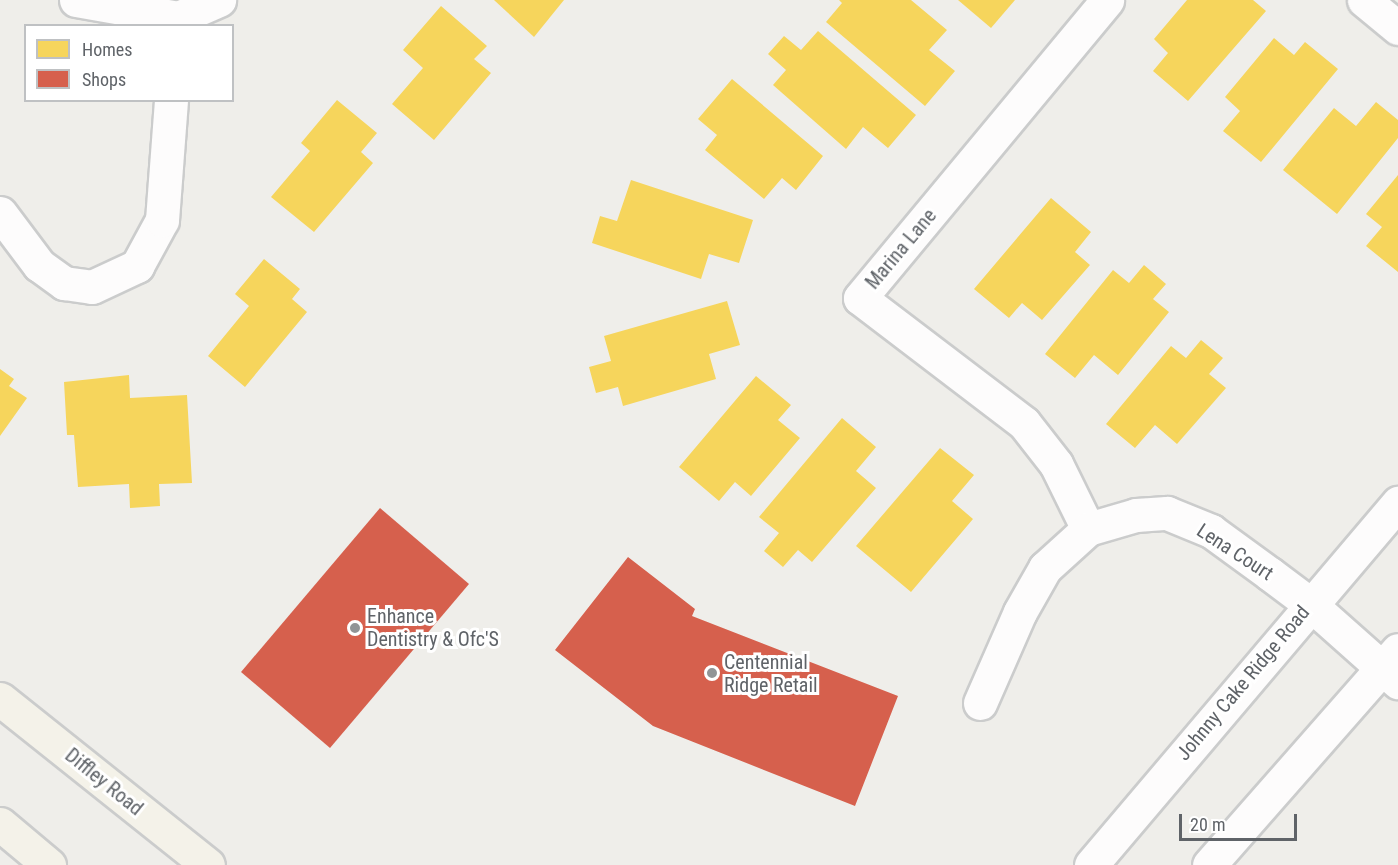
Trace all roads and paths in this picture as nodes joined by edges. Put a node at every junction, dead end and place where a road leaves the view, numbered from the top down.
1 (76, 0) edge
2 (219, 0) edge
3 (1107, 0) edge
4 (1364, 0) edge
5 (177, 22) edge
6 (1398, 28) edge
7 (171, 102) edge
8 (0, 213) edge
9 (1398, 503) edge
10 (1088, 529) junction
11 (1310, 604) junction
12 (1394, 669) edge
13 (0, 699) edge
14 (980, 703) dead end
15 (0, 824) edge
16 (50, 865) edge
17 (208, 865) edge
18 (1091, 865) edge
19 (1209, 865) edge

1 - 5 street
2 - 5 street
3 - 10 street, Marina Lane
4 - 6 street
7 - 8 street
9 - 11 street, Johnny Cake Ridge Road
10 - 11 street, Lena Court
10 - 14 street, Lena Court
11 - 12 street, Lena Court
11 - 18 street, Johnny Cake Ridge Road
12 - 19 street
13 - 17 main road, Diffley Road
15 - 16 main road

